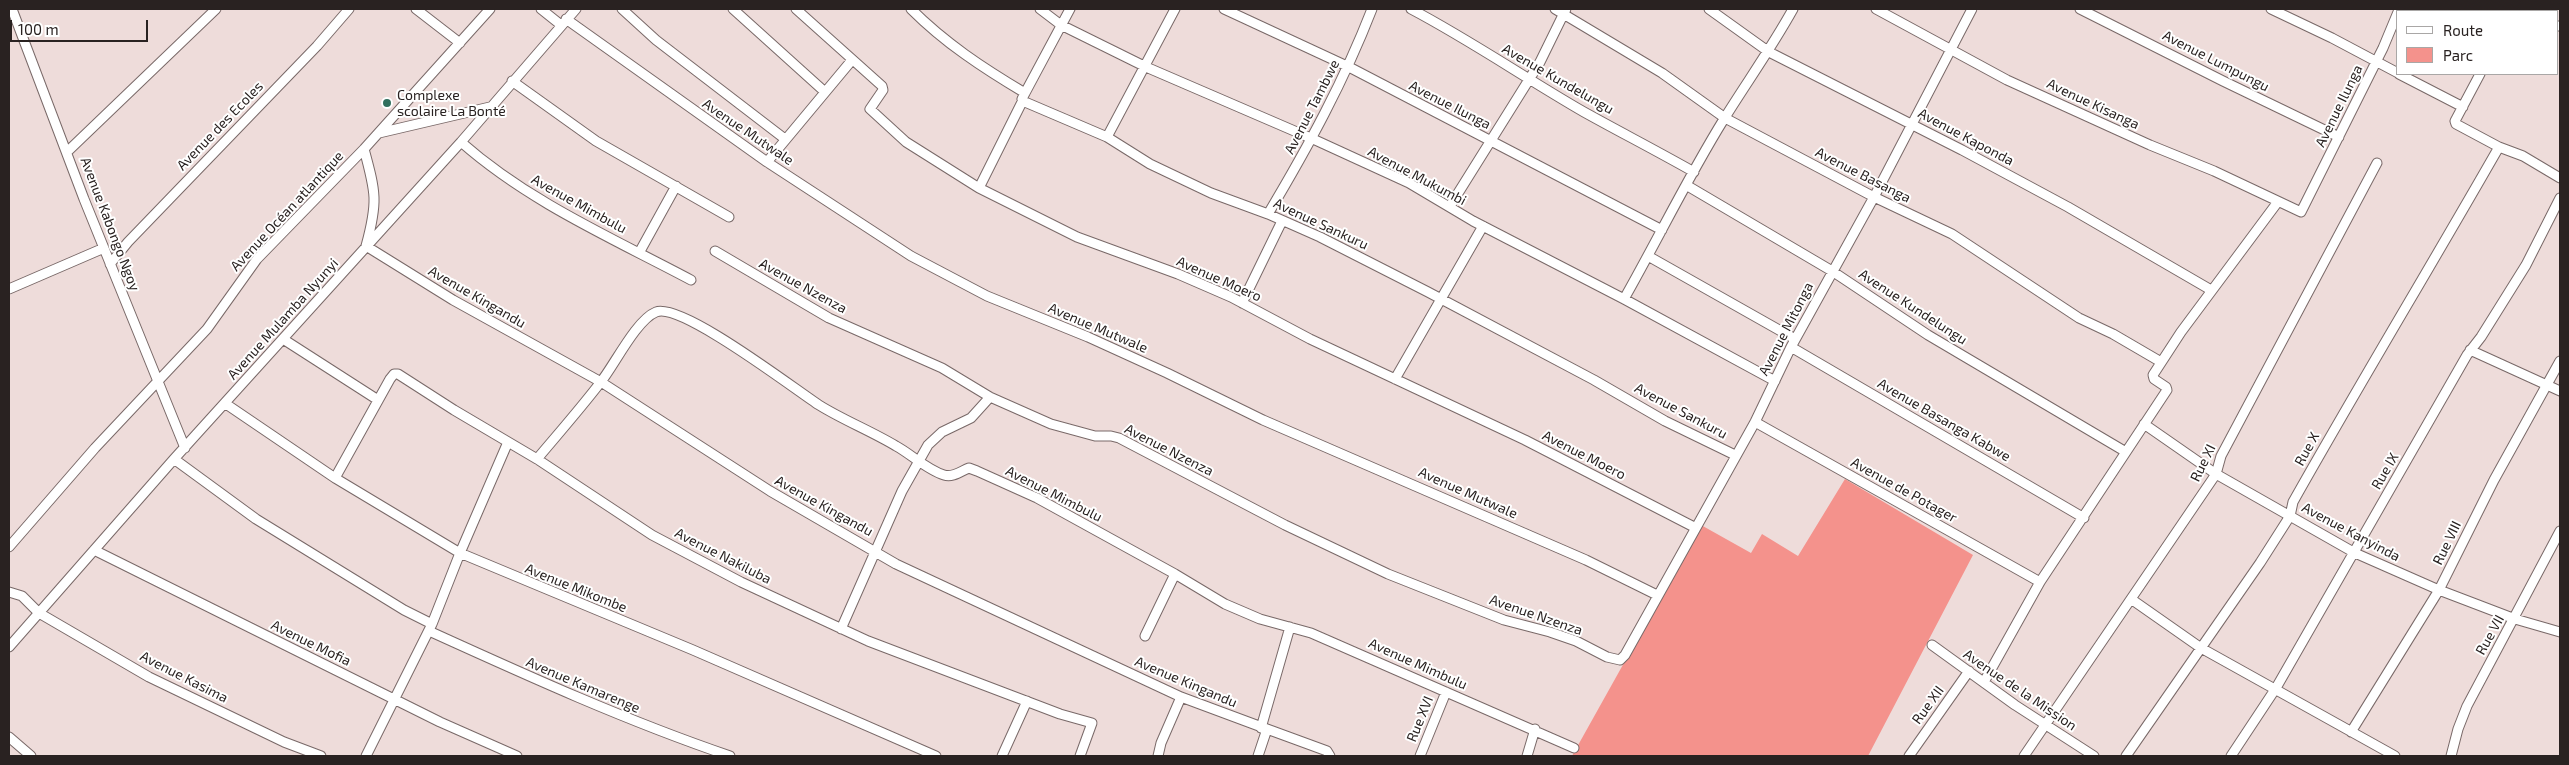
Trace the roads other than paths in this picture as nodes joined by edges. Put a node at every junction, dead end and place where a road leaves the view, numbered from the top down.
1 (12, 9) edge
2 (216, 9) edge
3 (350, 9) edge
4 (416, 9) edge
5 (490, 9) edge
6 (542, 9) edge
7 (576, 9) edge
8 (622, 9) edge
9 (732, 9) edge
10 (796, 9) edge
11 (911, 9) edge
12 (1040, 9) edge
13 (1070, 9) edge
14 (1175, 9) edge
15 (1224, 9) edge
16 (1372, 9) edge
17 (1410, 9) edge
18 (1709, 9) edge
19 (1793, 9) edge
20 (1876, 9) edge
21 (1972, 9) edge
22 (2080, 9) edge
23 (2271, 9) edge
24 (1561, 10) edge
25 (2396, 15) edge
26 (563, 22) junction
27 (1061, 25) junction
28 (460, 42) junction
29 (1951, 48) junction
30 (1769, 52) junction
31 (852, 60) junction
32 (2375, 62) junction
33 (1146, 67) junction
34 (1349, 67) junction
35 (2396, 73) edge
36 (2400, 75) edge
37 (2479, 75) edge
38 (1530, 78) junction
39 (512, 81) junction
40 (825, 92) junction
41 (1024, 96) junction
42 (490, 107) junction
43 (2463, 107) junction
44 (1725, 118) junction
45 (1911, 124) junction
46 (379, 133) junction
47 (1108, 137) junction
48 (2339, 137) junction
49 (785, 139) junction
50 (1313, 139) junction
51 (1491, 141) junction
52 (461, 142) junction
53 (2499, 147) junction
54 (364, 149) junction
55 (68, 152) junction
56 (766, 162) junction
57 (2377, 163) dead end
58 (1694, 172) junction
59 (2560, 178) edge
60 (1686, 185) junction
61 (676, 186) junction
62 (979, 188) junction
63 (1874, 197) junction
64 (2560, 198) edge
65 (2276, 202) junction
66 (1450, 206) junction
67 (2303, 211) joint
68 (1268, 214) junction
69 (729, 217) dead end
70 (1282, 221) junction
71 (1483, 226) junction
72 (1662, 230) junction
73 (366, 246) junction
74 (104, 248) junction
75 (715, 251) dead end
76 (639, 253) junction
77 (1648, 256) junction
78 (110, 264) junction
79 (1832, 271) junction
80 (691, 280) dead end
81 (9, 289) edge
82 (2211, 290) junction
83 (1441, 298) junction
84 (1624, 298) junction
85 (1242, 303) junction
86 (283, 339) junction
87 (1795, 339) junction
88 (1791, 347) junction
89 (2470, 350) junction
90 (2560, 361) edge
91 (2161, 362) junction
92 (1395, 379) junction
93 (158, 381) junction
94 (1775, 381) junction
95 (601, 382) junction
96 (2547, 385) junction
97 (2560, 391) edge
98 (990, 397) junction
99 (378, 400) junction
100 (226, 404) junction
101 (1755, 422) junction
102 (2144, 424) junction
103 (508, 442) junction
104 (186, 448) junction
105 (2126, 452) junction
106 (1734, 456) junction
107 (174, 459) junction
108 (537, 459) junction
109 (919, 460) junction
110 (2216, 474) junction
111 (335, 478) junction
112 (2290, 516) junction
113 (2084, 518) junction
114 (1694, 527) junction
115 (2560, 530) edge
116 (9, 547) edge
117 (94, 550) junction
118 (875, 550) junction
119 (460, 553) junction
120 (2355, 553) junction
121 (1175, 574) junction
122 (2040, 582) junction
123 (2439, 590) junction
124 (9, 592) edge
125 (1657, 595) junction
126 (2131, 599) junction
127 (39, 613) junction
128 (2515, 619) junction
129 (1290, 627) junction
130 (431, 628) junction
131 (841, 629) junction
132 (2560, 632) edge
133 (1145, 636) dead end
134 (1932, 645) dead end
135 (9, 647) edge
136 (2201, 648) junction
137 (1620, 660) joint
138 (1969, 671) junction
139 (1984, 682) junction
140 (2276, 688) junction
141 (1446, 692) junction
142 (1181, 697) junction
143 (396, 700) junction
144 (1027, 701) junction
145 (2046, 724) junction
146 (1264, 728) junction
147 (1535, 729) junction
148 (2351, 732) junction
149 (9, 737) edge
150 (1574, 748) dead end
151 (2382, 753) edge
152 (31, 756) edge
153 (321, 756) edge
154 (366, 756) edge
155 (517, 756) edge
156 (730, 756) edge
157 (936, 756) edge
158 (1002, 756) edge
159 (1080, 756) edge
160 (1158, 756) edge
161 (1258, 756) edge
162 (1330, 756) edge
163 (1420, 756) edge
164 (1527, 756) edge
165 (1910, 756) edge
166 (2024, 756) edge
167 (2094, 756) edge
168 (2126, 756) edge
169 (2231, 756) edge
170 (2395, 756) edge
171 (2451, 756) edge

1 - 55 street, Avenue Kabongo Ngoy
2 - 55 street
3 - 78 street, Avenue des Ecoles
4 - 28 street
5 - 28 street, Avenue Océan atlantique
6 - 26 street, Avenue Mutwale
7 - 26 street, Avenue Mulamba Nyunyi
8 - 49 street
9 - 40 street
10 - 31 street, Avenue Moero
11 - 41 street, Avenue Sankuru
12 - 27 street, Avenue Mukumbi
13 - 27 street
14 - 33 street
15 - 34 street, Avenue Ilunga
16 - 34 street, Avenue Tambwe
17 - 38 street, Avenue Kundelungu
18 - 30 street, Avenue Kaponda
19 - 30 street
20 - 29 street, Avenue Kisanga
21 - 29 street, Avenue Mitonga
22 - 48 street, Avenue Lumpungu
23 - 32 street
24 - 38 street
24 - 44 street, Avenue Basanga
25 - 32 street, Avenue Ilunga
26 - 39 street, Avenue Mulamba Nyunyi
26 - 56 street, Avenue Mutwale
27 - 33 street, Avenue Mukumbi
27 - 41 street
28 - 46 street, Avenue Océan atlantique
29 - 45 street, Avenue Mitonga
29 - 65 street, Avenue Kisanga
30 - 44 street
30 - 45 street, Avenue Kaponda
31 - 40 street
31 - 62 street, Avenue Moero
32 - 35 street
32 - 48 street, Avenue Ilunga
33 - 47 street
33 - 50 street, Avenue Mukumbi
34 - 50 street, Avenue Tambwe
34 - 51 street, Avenue Ilunga
36 - 43 street
37 - 43 street
38 - 51 street
38 - 58 street, Avenue Kundelungu
39 - 42 street, Avenue Mulamba Nyunyi
39 - 61 street
40 - 49 street
41 - 47 street, Avenue Sankuru
41 - 62 street
42 - 46 street
42 - 52 street, Avenue Mulamba Nyunyi
43 - 53 street
44 - 58 street
44 - 63 street, Avenue Basanga
45 - 63 street, Avenue Mitonga
45 - 82 street, Avenue Kaponda
46 - 54 street, Avenue Océan atlantique
47 - 68 street, Avenue Sankuru
48 - 67 street, Avenue Ilunga
49 - 56 street
50 - 66 street, Avenue Mukumbi
50 - 68 street, Avenue Tambwe
51 - 66 street
51 - 72 street, Avenue Ilunga
52 - 73 street, Avenue Mulamba Nyunyi
52 - 76 street, Avenue Mimbulu
53 - 59 street
53 - 112 street, Rue X
54 - 73 street
54 - 93 street, Avenue Océan atlantique
55 - 74 street, Avenue Kabongo Ngoy
56 - 125 street, Avenue Mutwale
57 - 110 street, Rue XI
58 - 60 street
60 - 72 street
60 - 79 street, Avenue Kundelungu
61 - 69 street
61 - 76 street
62 - 85 street, Avenue Moero
63 - 79 street, Avenue Mitonga
63 - 91 street, Avenue Basanga
64 - 89 street, Rue IX
65 - 67 street, Avenue Kisanga
65 - 82 street
66 - 71 street, Avenue Mukumbi
68 - 70 street, Avenue Sankuru
70 - 83 street, Avenue Sankuru
70 - 85 street
71 - 83 street
71 - 84 street, Avenue Mukumbi
72 - 77 street
73 - 86 street, Avenue Mulamba Nyunyi
73 - 95 street, Avenue Kingandu
74 - 78 street, Avenue Kabongo Ngoy
74 - 81 street
75 - 98 street, Avenue Nzenza
76 - 80 street, Avenue Mimbulu
77 - 84 street
77 - 87 street
78 - 93 street, Avenue Kabongo Ngoy
79 - 87 street, Avenue Mitonga
79 - 105 street, Avenue Kundelungu
82 - 91 street
83 - 92 street
83 - 106 street, Avenue Sankuru
84 - 94 street, Avenue Mukumbi
85 - 92 street, Avenue Moero
86 - 99 street
86 - 100 street, Avenue Mulamba Nyunyi
87 - 88 street, Avenue Mitonga
88 - 94 street, Avenue Mitonga
88 - 113 street, Avenue Basanga Kabwe
89 - 96 street
89 - 120 street, Rue IX
90 - 96 street, Rue VIII
91 - 102 street
92 - 114 street, Avenue Moero
93 - 104 street, Avenue Kabongo Ngoy
93 - 116 street, Avenue Océan atlantique
94 - 101 street, Avenue Mitonga
95 - 108 street, Avenue Mimbulu
95 - 109 street, Avenue Mimbulu
95 - 118 street, Avenue Kingandu
96 - 97 street
96 - 123 street, Rue VIII
98 - 109 street
98 - 137 street, Avenue Nzenza
99 - 103 street, Avenue Nakiluba
99 - 111 street
100 - 104 street, Avenue Mulamba Nyunyi
100 - 111 street, Avenue Mikombe
101 - 106 street, Avenue Mitonga
101 - 122 street, Avenue de Potager
102 - 105 street
102 - 110 street, Avenue Kanyinda
103 - 108 street, Avenue Nakiluba
103 - 119 street
104 - 107 street, Avenue Mulamba Nyunyi
105 - 113 street
106 - 114 street, Avenue Mitonga
107 - 117 street, Avenue Mulamba Nyunyi
107 - 130 street, Avenue Kamarenge
108 - 131 street, Avenue Nakiluba
109 - 118 street
109 - 121 street, Avenue Mimbulu
110 - 112 street, Avenue Kanyinda
110 - 126 street, Rue XI
111 - 119 street, Avenue Mikombe
112 - 120 street, Avenue Kanyinda
112 - 136 street, Rue X
113 - 122 street
114 - 125 street, Avenue Mitonga
115 - 128 street, Rue VII
117 - 127 street, Avenue Mulamba Nyunyi
117 - 143 street, Avenue Mofia
118 - 131 street
118 - 142 street, Avenue Kingandu
119 - 130 street
119 - 157 street, Avenue Mikombe
120 - 123 street, Avenue Kanyinda
120 - 140 street, Rue IX
121 - 129 street, Avenue Mimbulu
121 - 133 street
122 - 139 street
123 - 128 street, Avenue Kanyinda
123 - 148 street, Rue VIII
124 - 127 street, Avenue Kasima
125 - 137 street, Avenue Mitonga
126 - 136 street
126 - 145 street, Rue XI
127 - 135 street, Avenue Mulamba Nyunyi
127 - 153 street, Avenue Kasima
128 - 132 street, Avenue Kanyinda
128 - 171 street, Rue VII
129 - 141 street, Avenue Mimbulu
129 - 146 street
130 - 143 street
130 - 156 street, Avenue Kamarenge
131 - 144 street, Avenue Nakiluba
134 - 138 street, Avenue de la Mission
136 - 140 street
136 - 168 street, Rue X
138 - 139 street, Avenue de la Mission
138 - 165 street, Rue XII
139 - 145 street, Avenue de la Mission
140 - 148 street
140 - 169 street, Rue IX
141 - 147 street, Avenue Mimbulu
141 - 163 street, Rue XVI
142 - 146 street, Avenue Kingandu
142 - 160 street
143 - 154 street
143 - 155 street, Avenue Mofia
144 - 158 street
144 - 159 street, Avenue Nakiluba
145 - 166 street, Rue XI
145 - 167 street, Avenue de la Mission
146 - 161 street
146 - 162 street, Avenue Kingandu
147 - 150 street, Avenue Mimbulu
147 - 164 street
148 - 151 street
149 - 152 street
151 - 170 street

